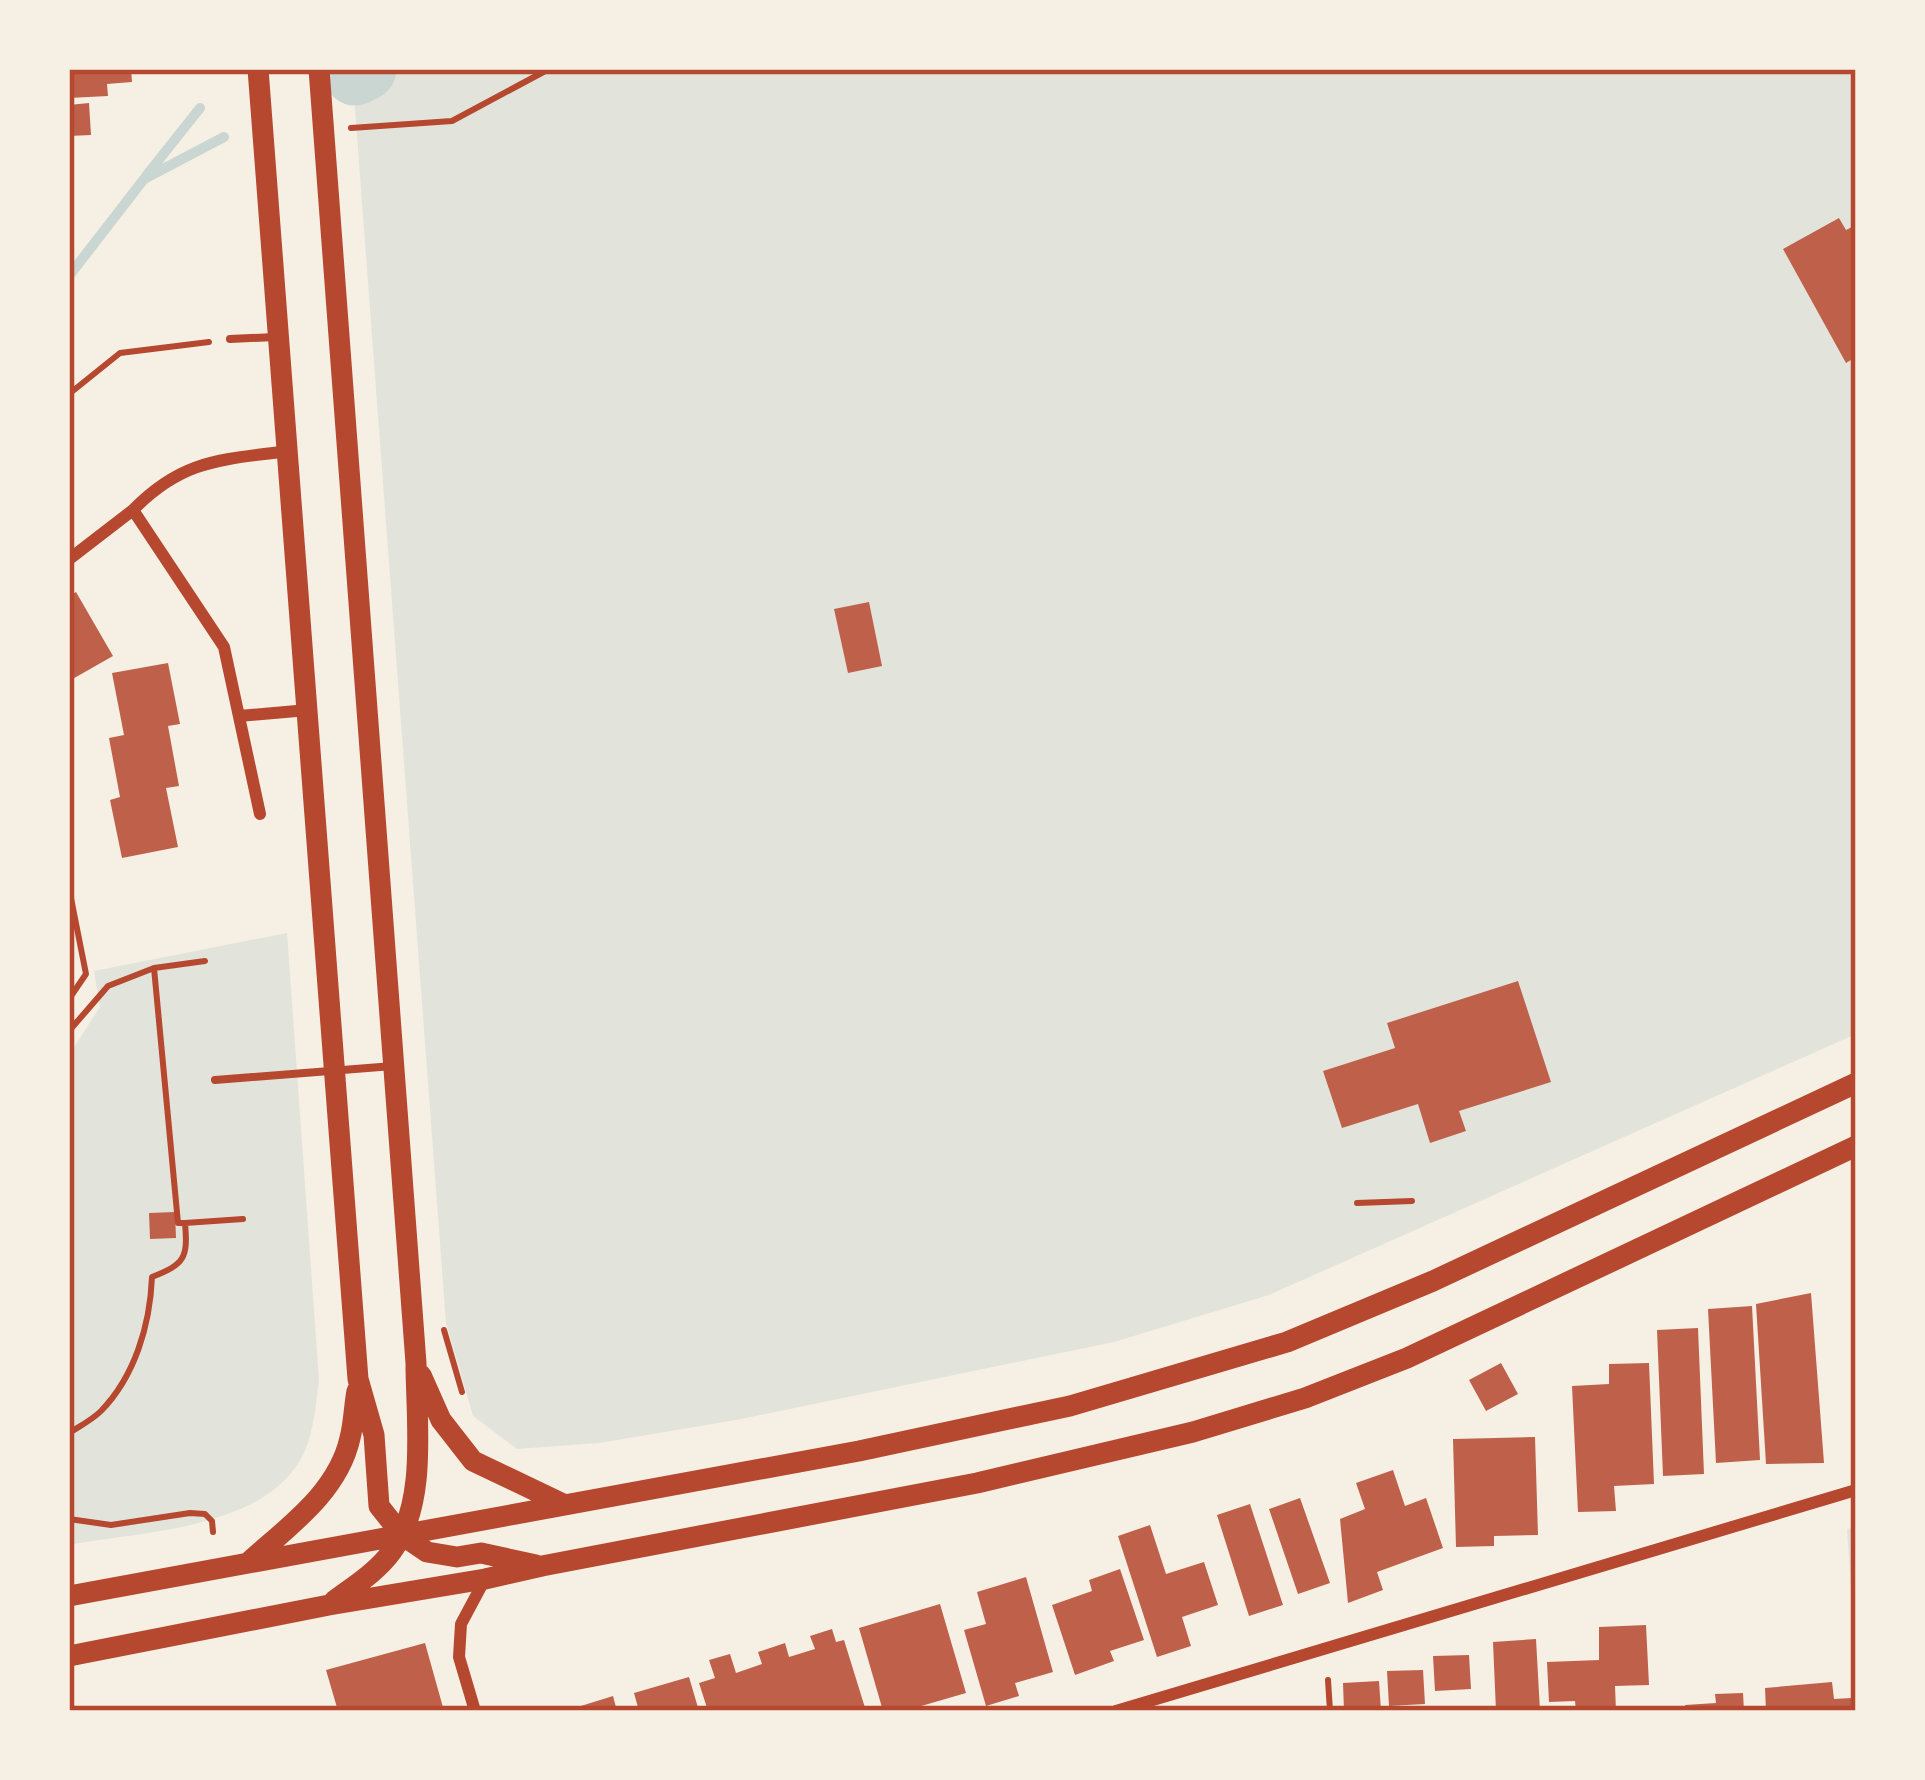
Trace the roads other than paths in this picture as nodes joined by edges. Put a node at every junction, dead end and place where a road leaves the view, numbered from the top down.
1 (258, 69) edge
2 (319, 69) edge
3 (278, 337) junction
4 (230, 340) road end
5 (288, 451) junction
6 (133, 510) junction
7 (72, 557) edge
8 (308, 710) junction
9 (239, 716) junction
10 (260, 814) dead end
11 (395, 1066) junction
12 (335, 1070) junction
13 (215, 1080) dead end
14 (1856, 1084) edge
15 (1856, 1146) edge
16 (416, 1363) junction
17 (358, 1379) junction
18 (1856, 1490) edge
19 (563, 1504) junction
20 (402, 1535) junction
21 (250, 1561) junction
22 (542, 1566) junction
23 (485, 1580) junction
24 (69, 1596) edge
25 (329, 1605) junction
26 (69, 1656) edge
27 (475, 1711) edge
28 (1116, 1711) edge

1 - 3 main road
2 - 11 main road
3 - 4 lane
3 - 5 main road
5 - 6 street
5 - 8 main road
6 - 7 street
6 - 9 street
8 - 9 street
8 - 12 main road
9 - 10 street
11 - 12 lane
11 - 16 main road
12 - 13 lane
12 - 17 main road
14 - 19 main road
15 - 22 main road
16 - 19 main road
16 - 20 main road
17 - 20 main road
17 - 21 main road
18 - 28 street
19 - 20 main road
20 - 21 main road
20 - 22 main road
20 - 25 main road
21 - 24 main road
22 - 23 main road
23 - 25 main road
23 - 27 street
25 - 26 main road

